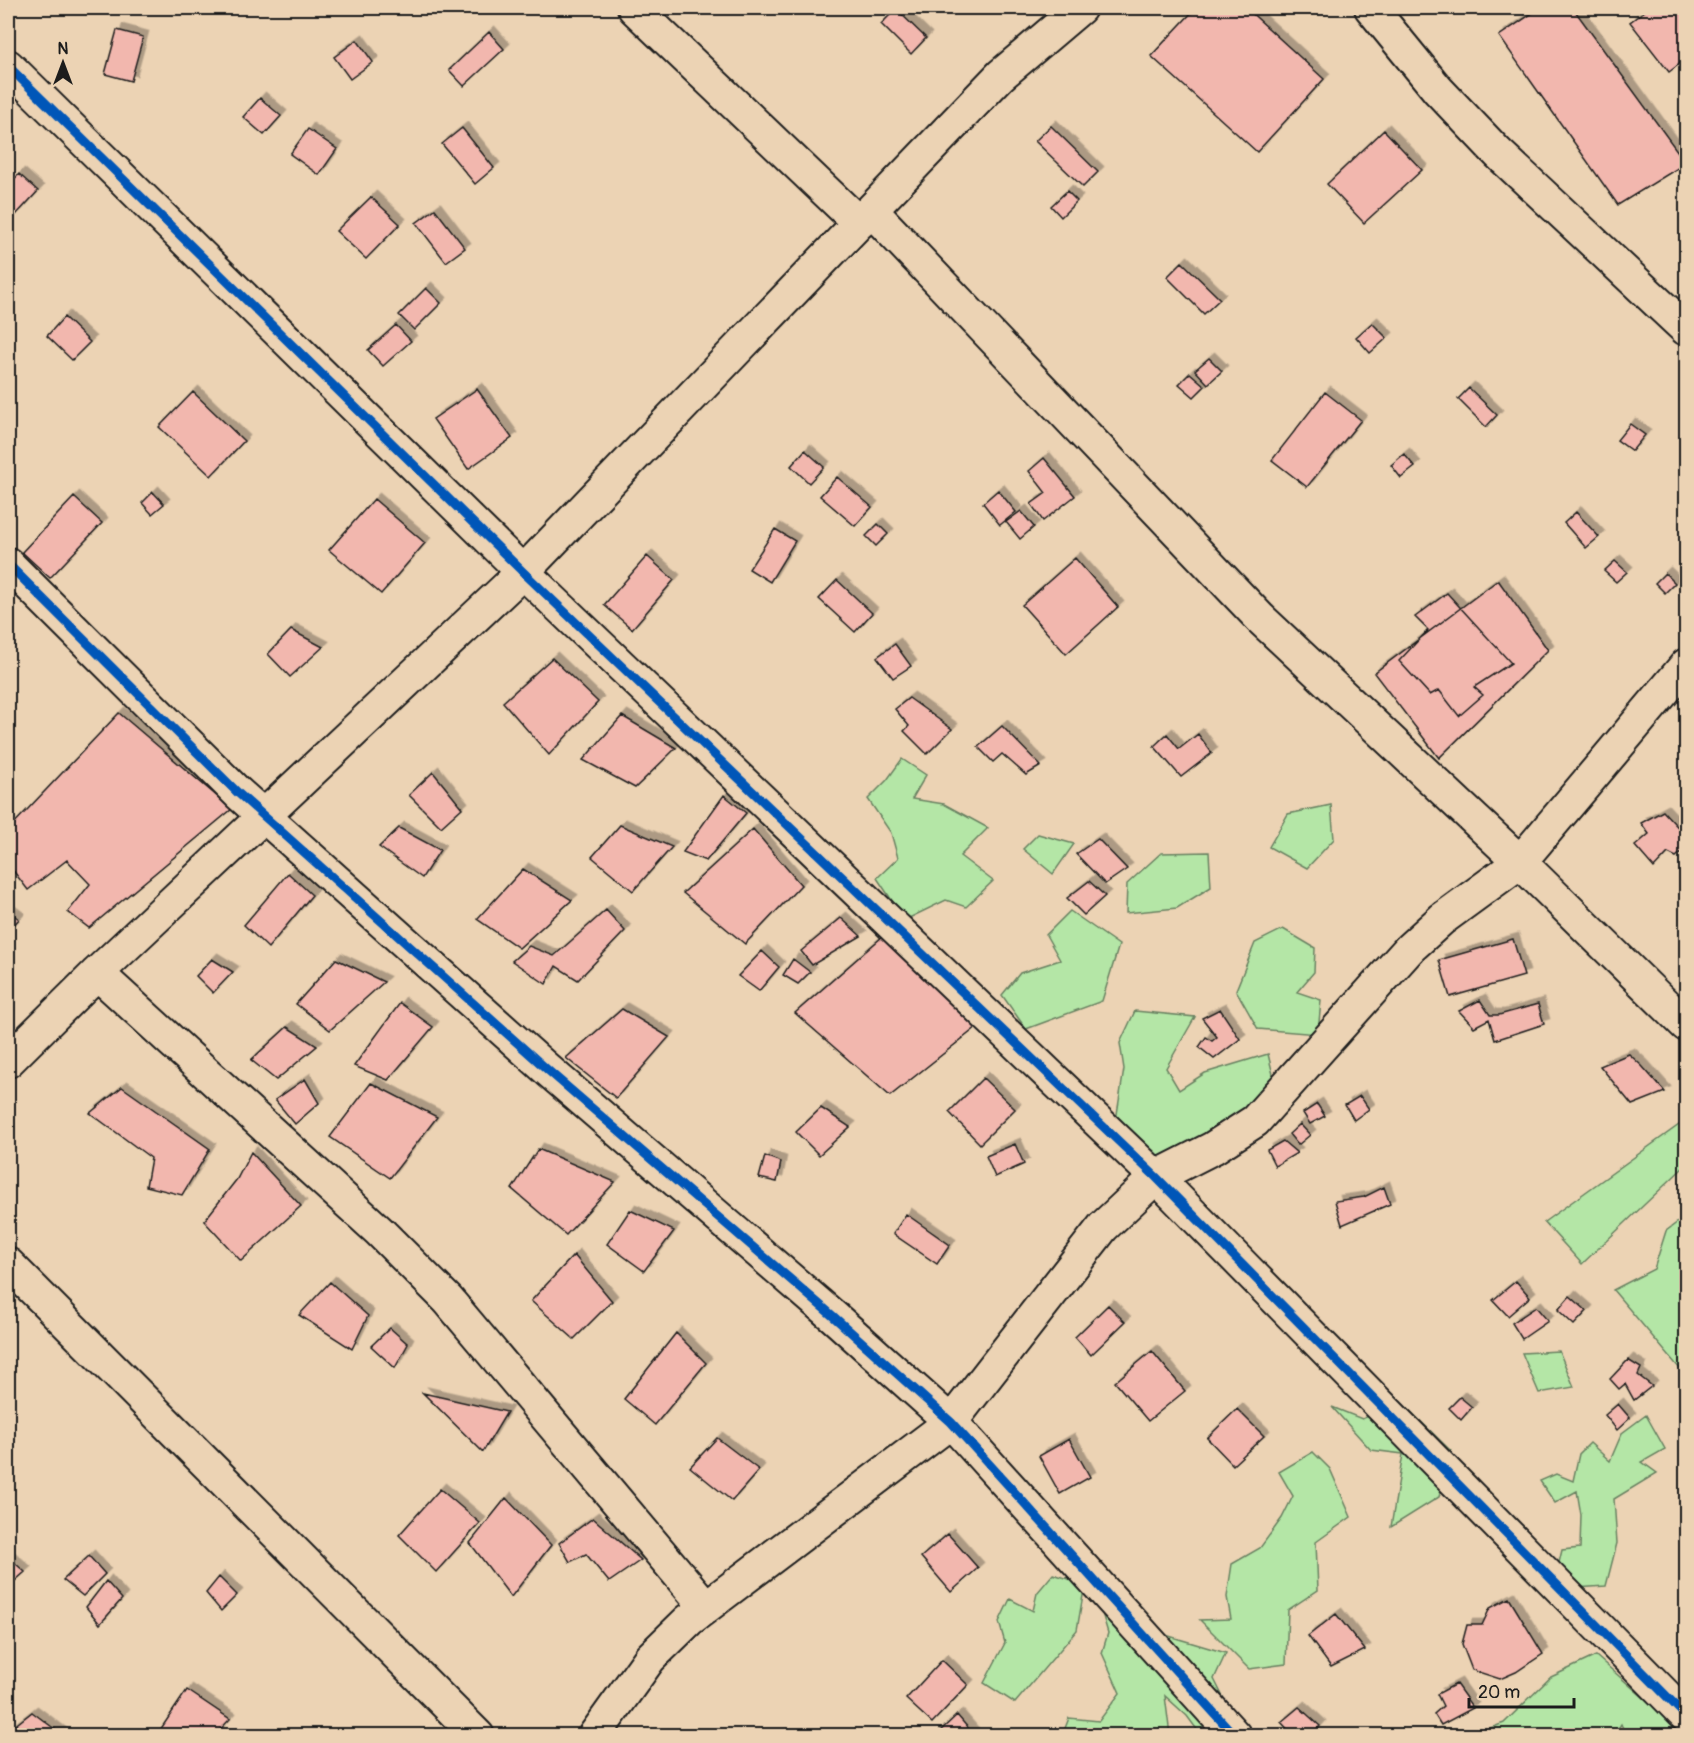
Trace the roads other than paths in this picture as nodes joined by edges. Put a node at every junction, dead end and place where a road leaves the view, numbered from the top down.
1 (634, 8) edge
2 (1080, 8) edge
3 (1371, 8) edge
4 (8, 66) edge
5 (865, 217) junction
6 (1686, 329) edge
7 (8, 564) edge
8 (523, 572) junction
9 (1686, 665) edge
10 (265, 815) junction
11 (1520, 862) junction
12 (97, 973) junction
13 (1686, 1025) edge
14 (8, 1061) edge
15 (1156, 1177) junction
16 (8, 1264) edge
17 (951, 1422) junction
18 (706, 1607) junction
19 (1686, 1716) edge
20 (478, 1736) edge
21 (594, 1736) edge
22 (1235, 1736) edge

1 - 5 street
2 - 5 street
3 - 6 street
4 - 8 street
5 - 8 street
5 - 11 street
7 - 10 street
8 - 10 street
8 - 15 street
9 - 11 street
10 - 12 street
10 - 17 street
11 - 13 street
11 - 15 street
12 - 14 street
12 - 18 street
15 - 17 street
15 - 19 street
16 - 20 street
17 - 18 street
17 - 22 street
18 - 21 street

